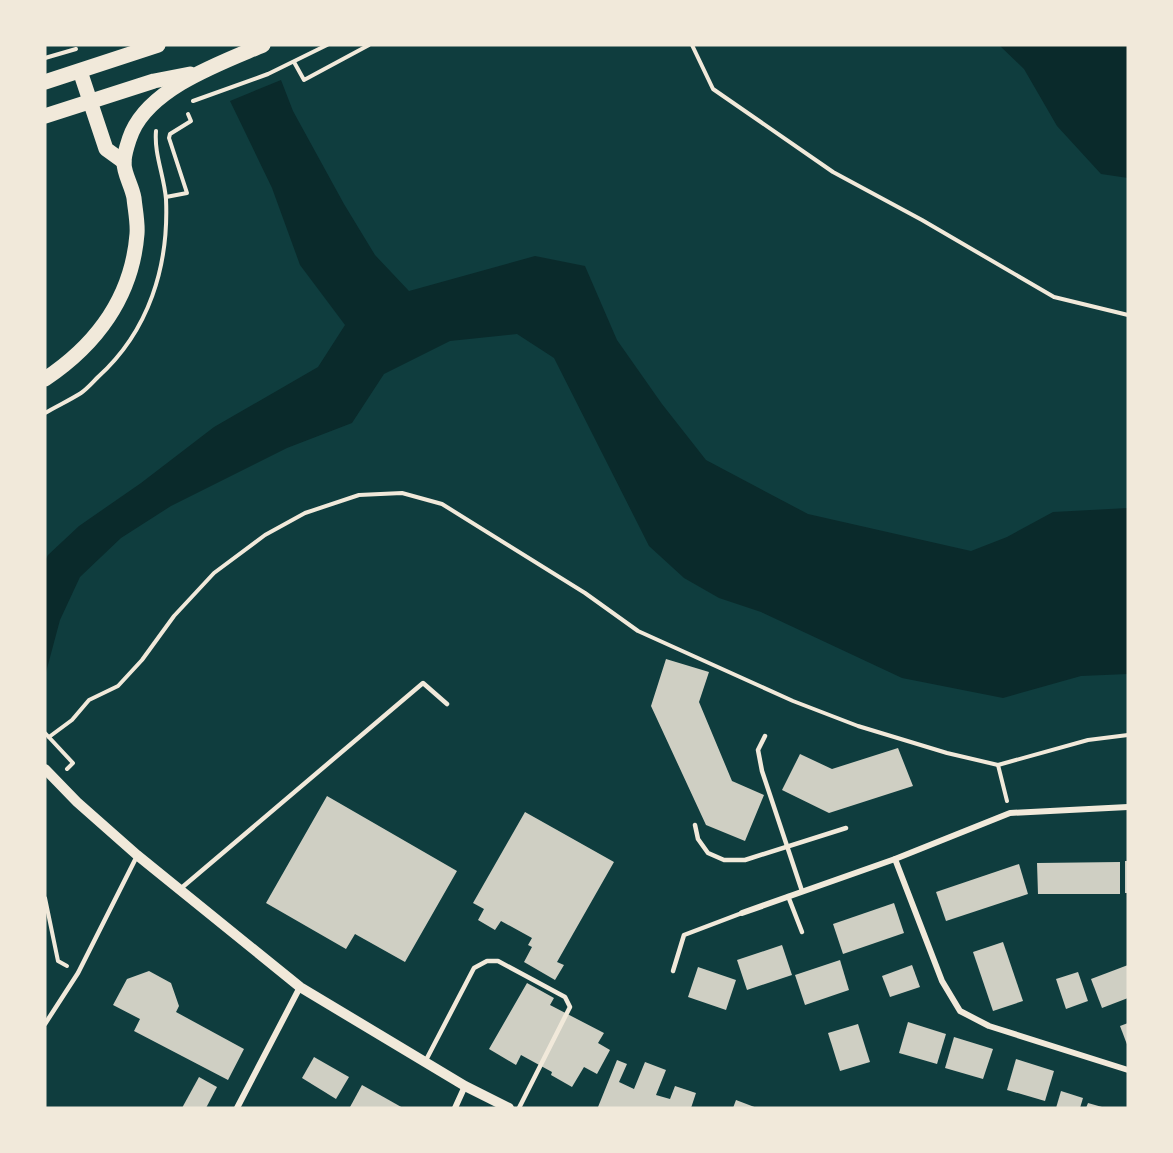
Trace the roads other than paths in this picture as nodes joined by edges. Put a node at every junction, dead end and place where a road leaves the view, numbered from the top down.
1 (158, 45) edge
2 (263, 45) edge
3 (80, 72) junction
4 (195, 73) junction
5 (45, 82) edge
6 (90, 103) junction
7 (45, 116) edge
8 (124, 162) junction
9 (45, 379) edge
10 (447, 704) dead end
11 (765, 736) dead end
12 (45, 769) edge
13 (1128, 807) edge
14 (695, 825) dead end
15 (846, 828) dead end
16 (786, 848) junction
17 (137, 855) junction
18 (895, 858) junction
19 (180, 890) junction
20 (802, 891) junction
21 (789, 896) junction
22 (742, 913) joint
23 (802, 932) dead end
24 (673, 970) dead end
25 (300, 987) junction
26 (45, 1024) edge
27 (424, 1062) junction
28 (1128, 1070) edge
29 (465, 1086) junction
30 (237, 1108) edge
31 (455, 1108) edge
32 (509, 1108) edge
33 (519, 1108) edge

1 - 3 main road
2 - 4 main road
3 - 5 main road
3 - 6 main road
4 - 6 main road
4 - 8 main road
6 - 7 main road
6 - 8 main road
8 - 9 main road
10 - 19 lane
11 - 16 lane
12 - 17 street
13 - 18 street
14 - 16 lane
15 - 16 lane
16 - 20 lane
17 - 19 street
17 - 26 lane
18 - 20 street
18 - 28 street
19 - 25 street
20 - 21 street
21 - 22 street
21 - 23 lane
22 - 24 lane
25 - 27 street
25 - 30 street
27 - 29 street
27 - 33 lane
29 - 31 street
29 - 32 street

